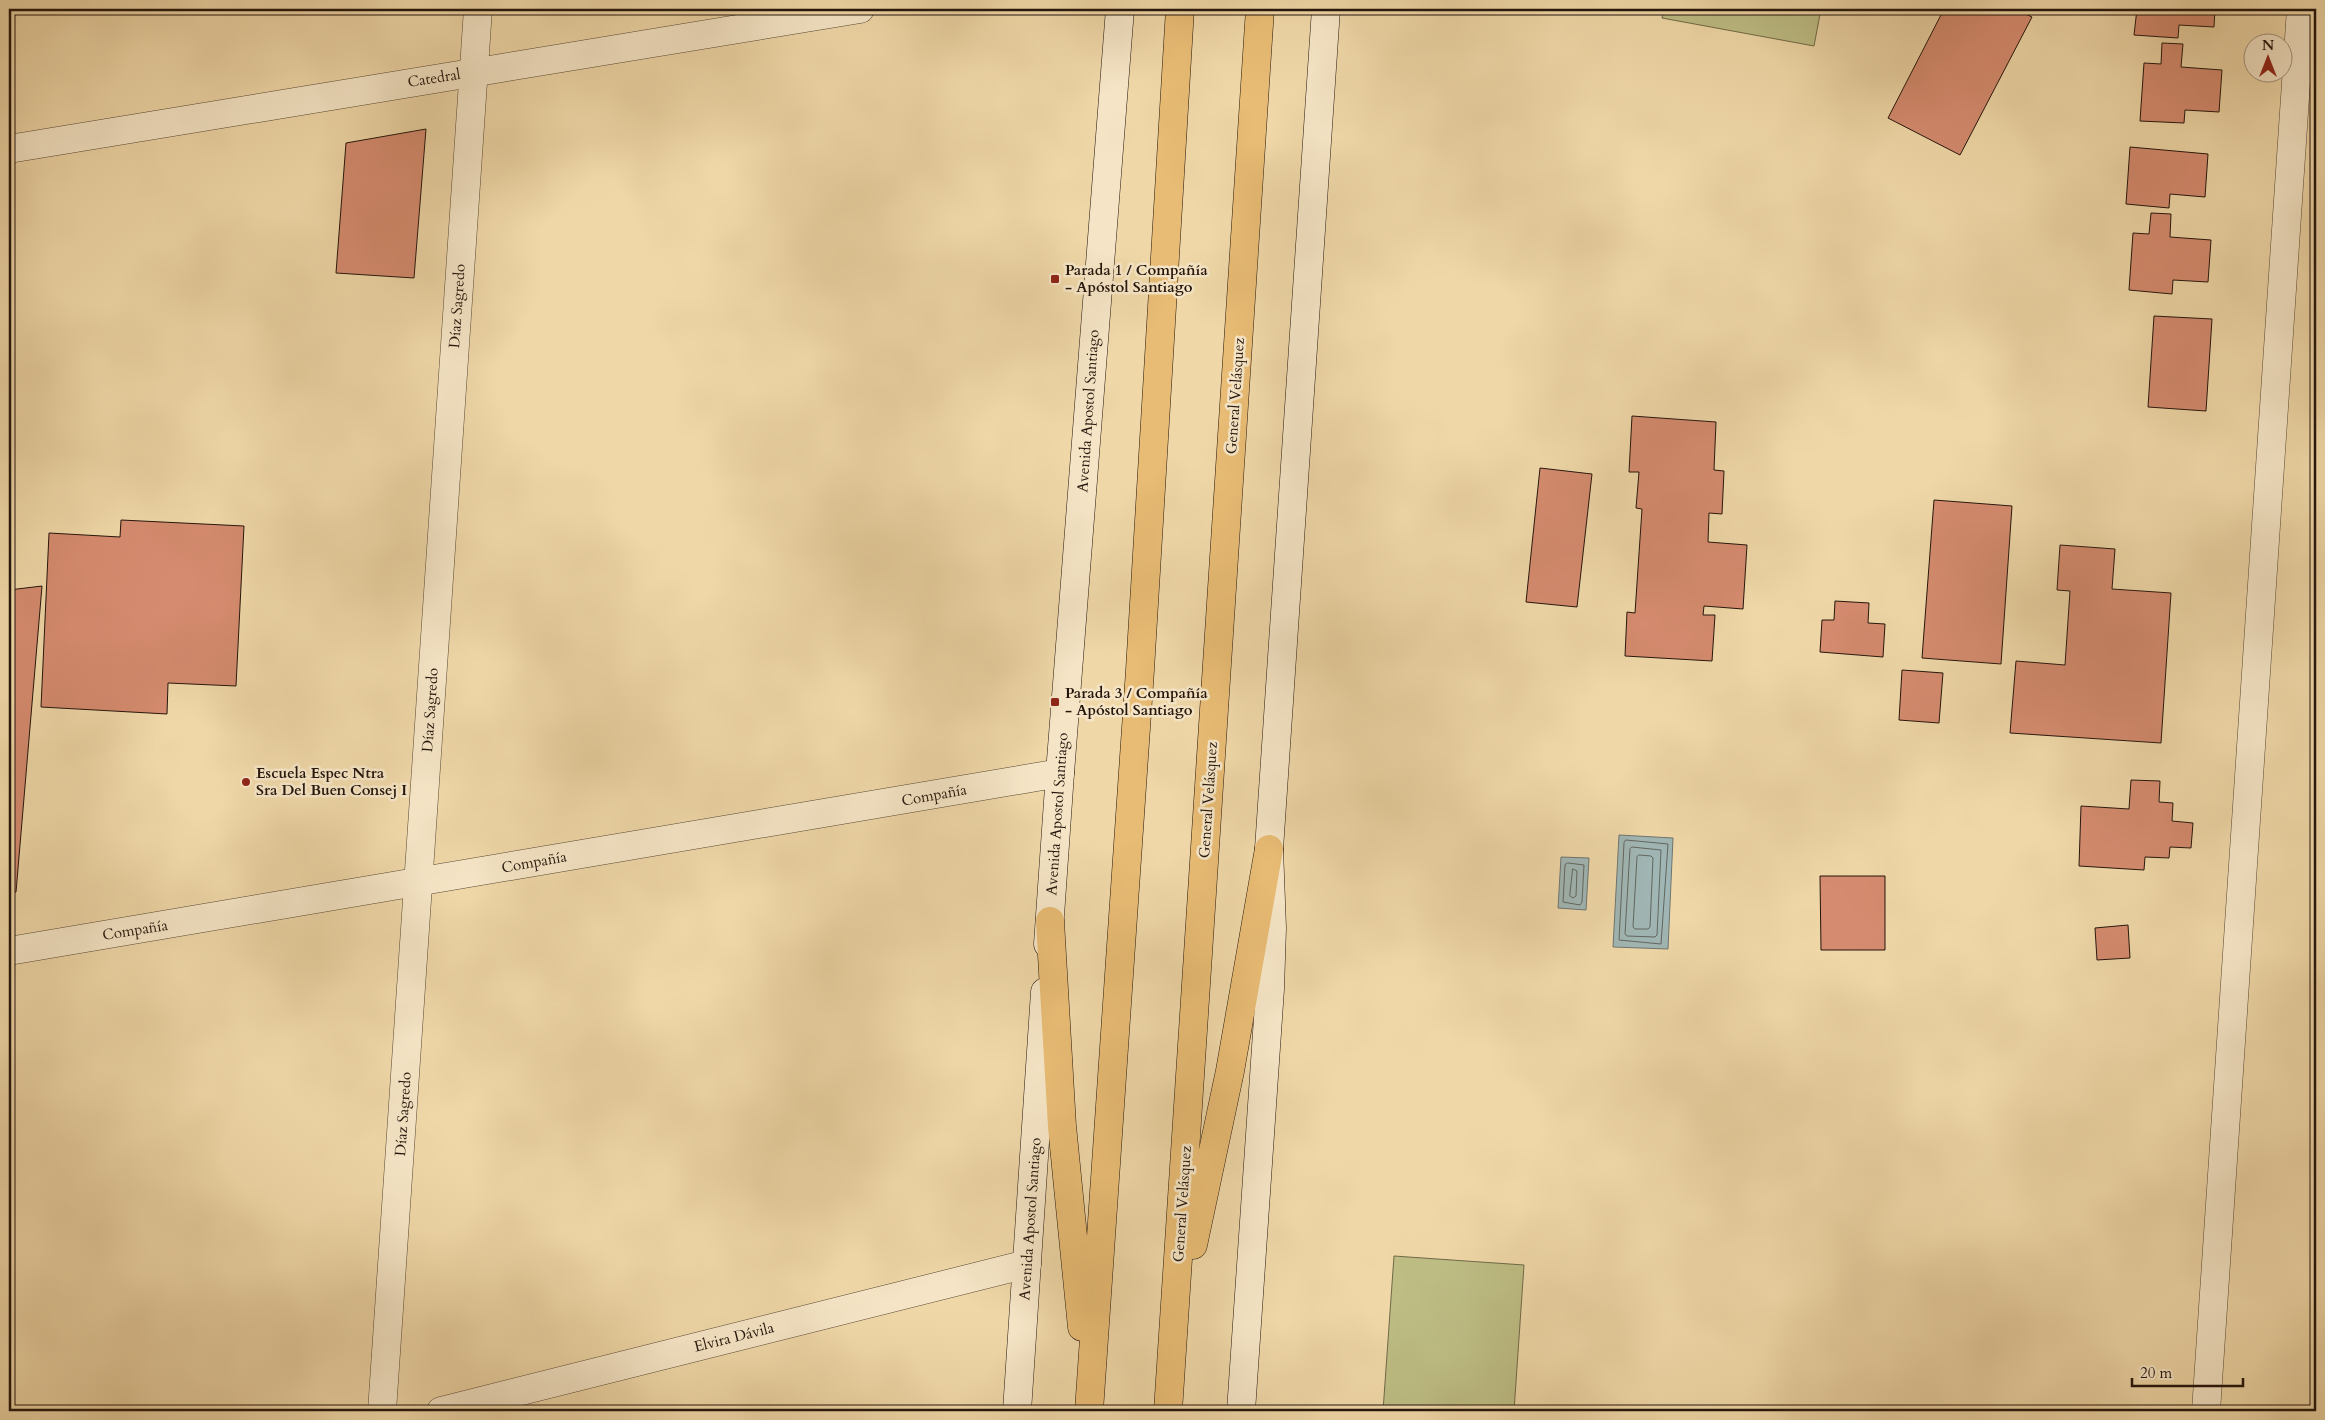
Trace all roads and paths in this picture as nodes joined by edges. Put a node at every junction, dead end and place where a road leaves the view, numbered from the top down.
1 (478, 9) edge
2 (860, 9) edge
3 (1120, 9) edge
4 (1180, 9) edge
5 (1260, 9) edge
6 (1326, 9) edge
7 (2301, 9) edge
8 (473, 72) junction
9 (9, 149) edge
10 (1060, 773) junction
11 (1268, 849) junction
12 (418, 882) junction
13 (1050, 921) junction
14 (9, 951) edge
15 (1026, 1264) junction
16 (1174, 1325) junction
17 (1089, 1407) edge
18 (382, 1411) edge
19 (441, 1411) edge
20 (1017, 1411) edge
21 (1168, 1411) edge
22 (1241, 1411) edge
23 (2206, 1411) edge

1 - 8 street, Díaz Sagredo
2 - 8 street, Catedral
3 - 10 street, Avenida Apostol Santiago
4 - 17 highway
5 - 16 highway, General Velásquez
6 - 11 street
7 - 23 street
8 - 9 street, Catedral
8 - 12 street, Díaz Sagredo
10 - 12 street, Compañía
10 - 13 street, Avenida Apostol Santiago
11 - 16 highway
11 - 22 street
12 - 14 street, Compañía
12 - 18 street, Díaz Sagredo
13 - 15 street, Avenida Apostol Santiago
13 - 17 highway
15 - 19 street, Elvira Dávila
15 - 20 street, Avenida Apostol Santiago
16 - 21 highway, General Velásquez

